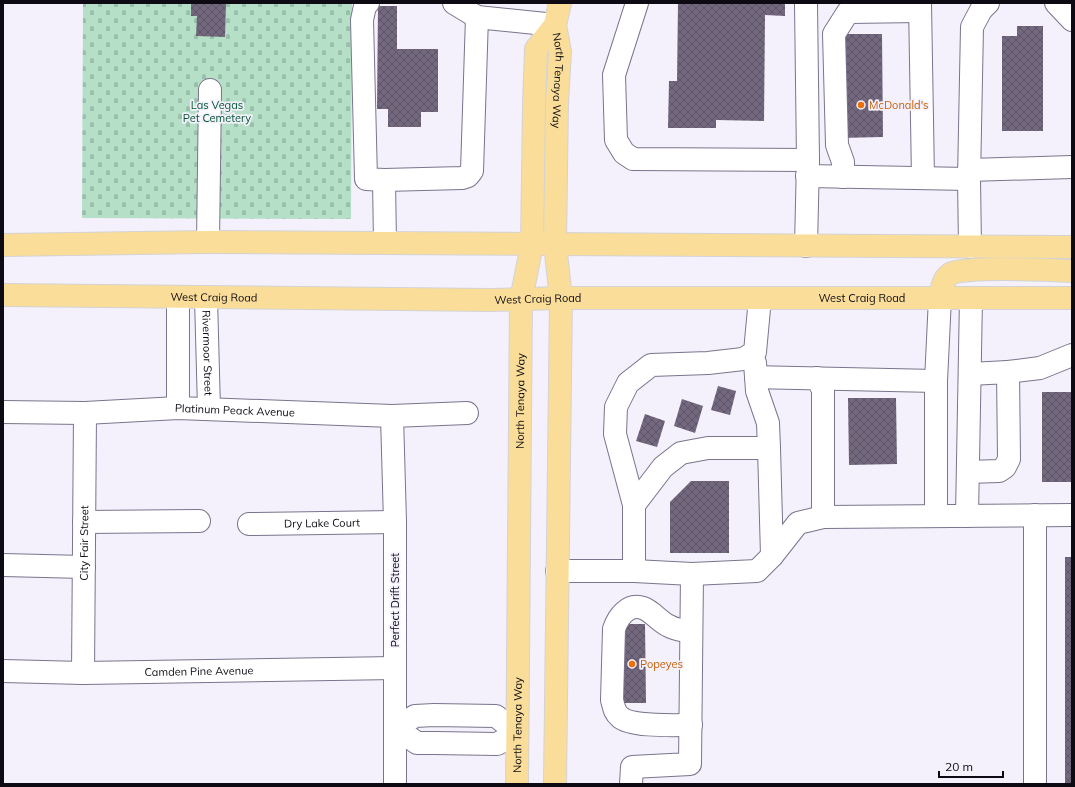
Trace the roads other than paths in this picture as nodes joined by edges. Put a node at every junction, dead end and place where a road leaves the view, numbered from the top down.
1 (368, 3) edge
2 (454, 3) edge
3 (560, 3) edge
4 (638, 3) edge
5 (806, 3) edge
6 (988, 3) edge
7 (1056, 3) edge
8 (855, 7) edge
9 (920, 7) edge
10 (477, 17) junction
11 (1072, 20) edge
12 (555, 25) junction
13 (210, 90) dead end
14 (807, 113) junction
15 (836, 113) junction
16 (1072, 167) edge
17 (808, 168) junction
18 (969, 174) junction
19 (843, 177) junction
20 (923, 178) junction
21 (384, 180) junction
22 (208, 242) junction
23 (385, 244) junction
24 (532, 244) junction
25 (555, 244) junction
26 (3, 245) edge
27 (806, 246) junction
28 (970, 247) junction
29 (1072, 247) edge
30 (1072, 271) edge
31 (3, 294) edge
32 (178, 297) junction
33 (206, 298) junction
34 (561, 298) junction
35 (760, 298) junction
36 (940, 298) junction
37 (972, 298) junction
38 (1072, 298) edge
39 (520, 300) junction
40 (755, 352) junction
41 (1072, 355) edge
42 (178, 356) junction
43 (208, 356) junction
44 (1008, 372) junction
45 (970, 374) junction
46 (756, 377) junction
47 (817, 378) junction
48 (936, 381) junction
49 (178, 408) junction
50 (209, 409) junction
51 (3, 412) edge
52 (85, 413) junction
53 (467, 413) dead end
54 (392, 416) junction
55 (769, 448) junction
56 (968, 472) junction
57 (634, 505) junction
58 (1035, 515) junction
59 (1072, 515) edge
60 (936, 516) junction
61 (968, 516) junction
62 (823, 517) junction
63 (199, 521) dead end
64 (84, 522) junction
65 (395, 522) junction
66 (249, 524) dead end
67 (772, 556) junction
68 (3, 565) edge
69 (84, 566) junction
70 (557, 571) junction
71 (634, 572) junction
72 (692, 574) junction
73 (691, 632) junction
74 (395, 668) junction
75 (3, 671) edge
76 (83, 673) junction
77 (458, 716) junction
78 (691, 725) junction
79 (396, 728) junction
80 (517, 733) junction
81 (458, 743) junction
82 (395, 784) edge
83 (517, 784) edge
84 (555, 784) edge
85 (631, 784) edge
86 (1035, 784) edge

1 - 21 street
2 - 10 street
3 - 12 main road, North Tenaya Way
4 - 17 street
5 - 14 street
6 - 18 street
7 - 11 street
8 - 9 street
8 - 15 street
9 - 20 street
10 - 12 street
10 - 21 street
12 - 24 main road, North Tenaya Way
12 - 25 main road, North Tenaya Way
13 - 22 street
14 - 15 street
14 - 17 street
15 - 19 street
16 - 18 street
17 - 19 street
17 - 27 street
18 - 20 street
18 - 28 street
19 - 20 street
21 - 23 street
22 - 23 main road
22 - 26 main road
23 - 24 main road
24 - 25 main road
24 - 39 main road, North Tenaya Way
25 - 27 main road
25 - 34 main road, North Tenaya Way
27 - 28 main road
28 - 29 main road
30 - 36 main road
31 - 32 main road, West Craig Road
32 - 33 main road, West Craig Road
32 - 42 street
33 - 39 main road, West Craig Road
33 - 43 street, Rivermoor Street
34 - 35 main road, West Craig Road
34 - 39 main road, West Craig Road
34 - 70 main road, North Tenaya Way
35 - 36 main road, West Craig Road
35 - 40 street
36 - 37 main road, West Craig Road
36 - 48 street
37 - 38 main road, West Craig Road
37 - 45 street
39 - 80 main road, North Tenaya Way
40 - 46 street
40 - 57 street
41 - 44 street
42 - 43 street
42 - 49 street
43 - 50 street, Rivermoor Street
44 - 45 street
44 - 56 street
45 - 56 street
46 - 47 street
46 - 55 street
47 - 48 street
47 - 62 street
48 - 60 street
49 - 50 street, Platinum Peack Avenue
49 - 52 street, Platinum Peack Avenue
50 - 54 street, Platinum Peack Avenue
51 - 52 street, Platinum Peack Avenue
52 - 64 street, City Fair Street
53 - 54 street, Platinum Peack Avenue
54 - 65 street, Perfect Drift Street
55 - 57 street
55 - 67 street
56 - 61 street
57 - 71 street
58 - 59 street
58 - 61 street
58 - 86 street
60 - 61 street
60 - 62 street
62 - 67 street
63 - 64 street
64 - 69 street, City Fair Street
65 - 66 street, Dry Lake Court
65 - 74 street, Perfect Drift Street
67 - 72 street
68 - 69 street
69 - 76 street, City Fair Street
70 - 71 street
70 - 84 main road, North Tenaya Way
71 - 72 street
72 - 73 street
73 - 78 street
73 - 78 street
74 - 76 street, Camden Pine Avenue
74 - 79 street, Perfect Drift Street
75 - 76 street, Camden Pine Avenue
77 - 79 street
77 - 80 street
77 - 81 street
78 - 85 street
79 - 81 street
79 - 82 street, Perfect Drift Street
80 - 81 street
80 - 83 main road, North Tenaya Way

